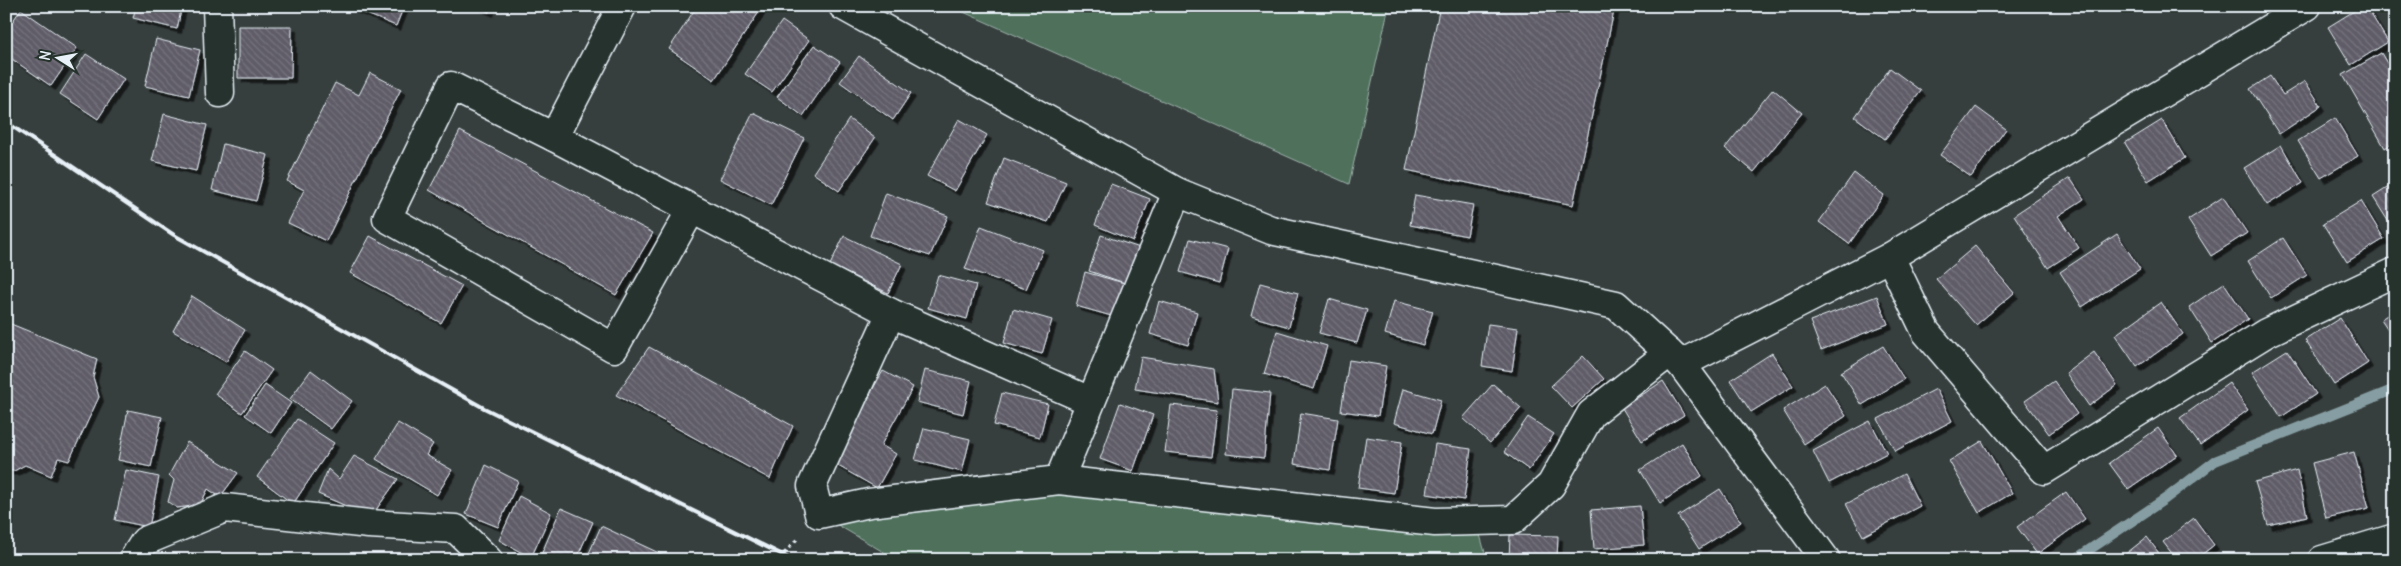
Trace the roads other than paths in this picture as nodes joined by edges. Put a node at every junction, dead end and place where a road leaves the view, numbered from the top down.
1 (217, 6) edge
2 (622, 6) edge
3 (843, 6) edge
4 (2307, 6) edge
5 (2279, 14) edge
6 (220, 93) dead end
7 (554, 137) junction
8 (1177, 192) junction
9 (691, 210) junction
10 (1890, 257) junction
11 (2395, 272) edge
12 (891, 313) junction
13 (1675, 359) junction
14 (1090, 401) junction
15 (1059, 480) junction
16 (2395, 538) edge
17 (132, 560) edge
18 (488, 560) edge
19 (1826, 560) edge
20 (2322, 560) edge

1 - 6 street
2 - 7 street
3 - 8 street
4 - 5 street
5 - 10 street
7 - 9 street
7 - 9 street
8 - 13 street
8 - 14 street
9 - 12 street
10 - 11 street
10 - 13 street
12 - 14 street
12 - 15 street
13 - 15 street
13 - 19 street
14 - 15 street
16 - 20 street
17 - 18 street

